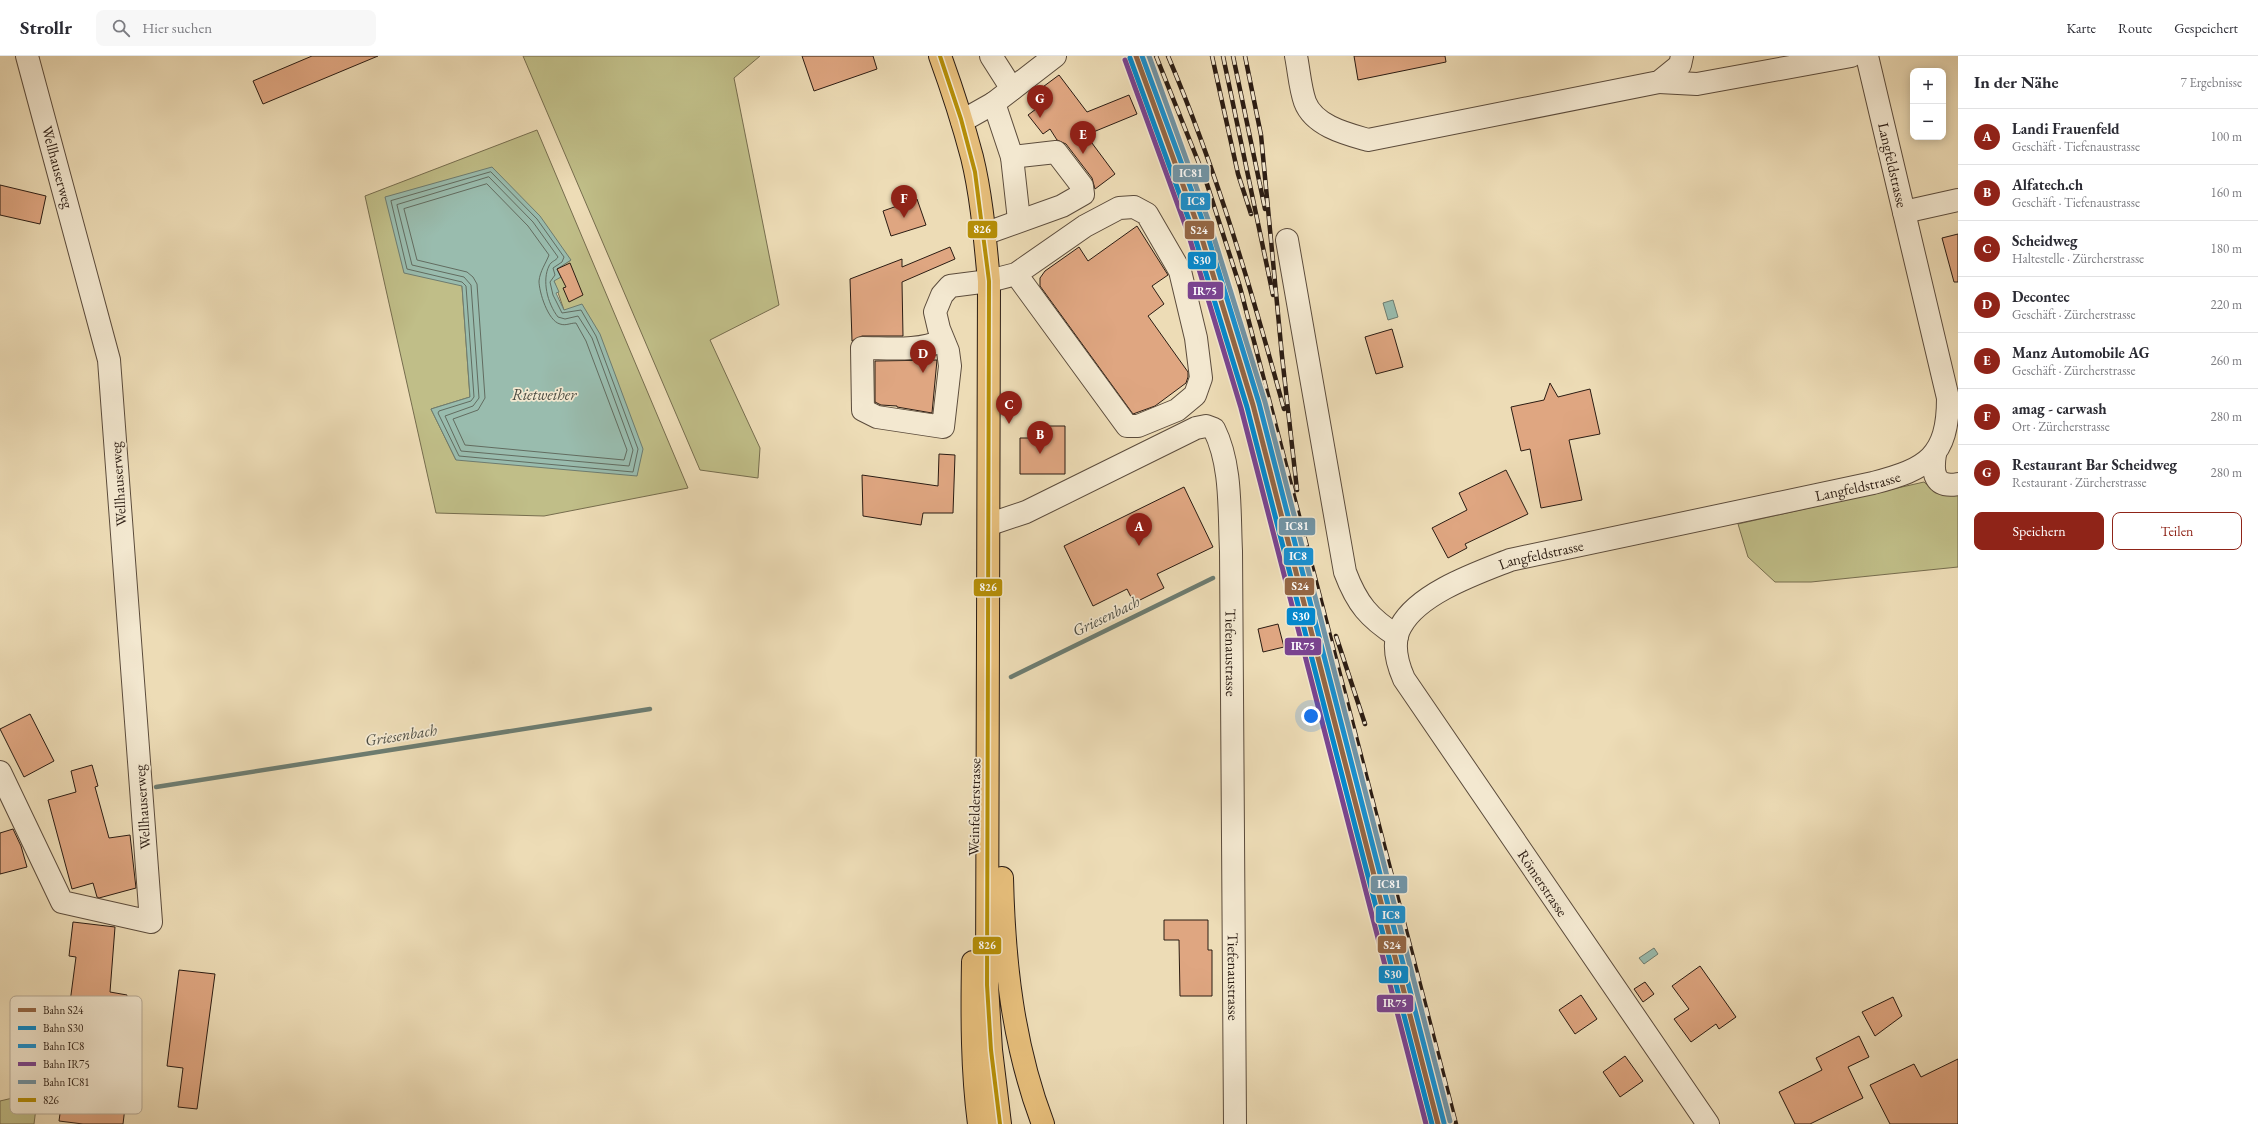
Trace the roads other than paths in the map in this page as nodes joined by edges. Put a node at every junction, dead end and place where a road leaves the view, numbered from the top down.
1 (27, 56) edge
2 (940, 56) edge
3 (991, 56) edge
4 (1055, 56) edge
5 (1296, 56) edge
6 (1682, 56) edge
7 (1851, 56) edge
8 (1867, 56) edge
9 (1659, 82) junction
10 (1012, 89) junction
11 (994, 104) junction
12 (962, 121) junction
13 (1012, 157) junction
14 (1958, 200) edge
15 (1904, 212) junction
16 (1019, 220) junction
17 (984, 234) junction
18 (1287, 240) dead end
19 (1016, 274) junction
20 (989, 281) junction
21 (943, 340) junction
22 (1953, 427) edge
23 (1935, 454) junction
24 (1958, 473) edge
25 (1958, 484) edge
26 (990, 524) junction
27 (1397, 636) junction
28 (988, 666) junction
29 (0, 772) edge
30 (979, 1124) edge
31 (1000, 1124) edge
32 (1043, 1124) edge
33 (1235, 1124) edge
34 (1708, 1124) edge

1 - 29 street, Wellhauserweg
2 - 12 main road
3 - 10 street
4 - 10 street
5 - 9 street
6 - 9 street
7 - 9 street
8 - 15 street, Langfeldstrasse
10 - 11 street
11 - 12 street
11 - 13 street
12 - 17 main road
13 - 16 street
13 - 16 street
14 - 15 street
15 - 22 street, Langfeldstrasse
16 - 17 street
17 - 20 main road
18 - 27 street
19 - 19 street
19 - 20 street
20 - 21 street
20 - 26 main road
21 - 21 street
22 - 23 street, Langfeldstrasse
23 - 24 street
23 - 25 street
23 - 27 street, Langfeldstrasse
26 - 28 main road
26 - 33 street, Tiefenaustrasse
27 - 34 street, Römerstrasse
28 - 30 main road, Weinfelderstrasse
28 - 31 main road
28 - 32 main road, Weinfelderstrasse

